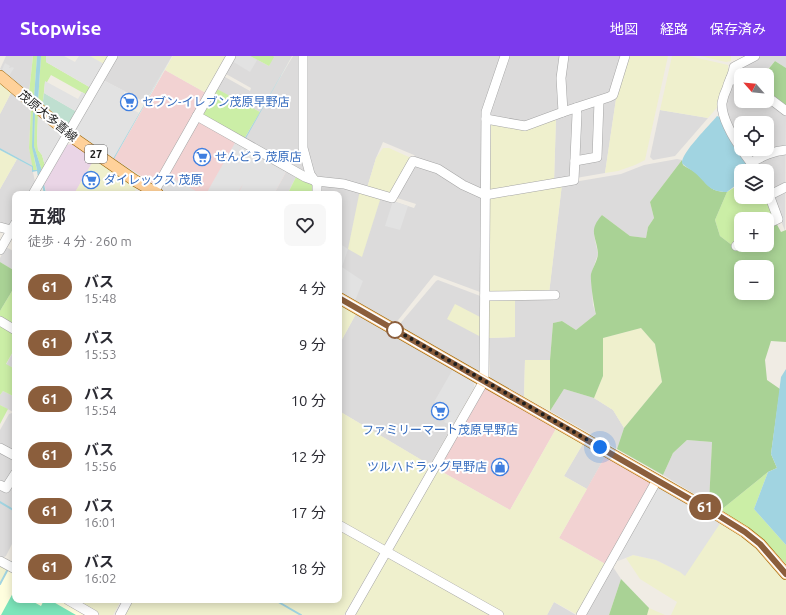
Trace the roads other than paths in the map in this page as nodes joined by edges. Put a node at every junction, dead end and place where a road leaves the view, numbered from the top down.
1 (113, 56) edge
2 (231, 56) edge
3 (303, 56) edge
4 (505, 56) edge
5 (564, 56) edge
6 (625, 56) edge
7 (755, 56) edge
8 (0, 76) edge
9 (731, 78) junction
10 (734, 80) edge
11 (599, 101) junction
12 (774, 102) edge
13 (576, 108) junction
14 (786, 111) edge
15 (563, 112) junction
16 (197, 116) junction
17 (486, 119) junction
18 (68, 134) junction
19 (734, 140) edge
20 (786, 150) edge
21 (747, 156) edge
22 (575, 161) junction
23 (752, 162) joint
24 (316, 181) junction
25 (786, 187) edge
26 (774, 190) edge
27 (35, 191) edge
28 (153, 191) edge
29 (157, 191) edge
30 (317, 191) edge
31 (485, 195) junction
32 (772, 204) edge
33 (774, 221) edge
34 (0, 227) edge
35 (12, 227) edge
36 (12, 229) edge
37 (0, 250) edge
38 (485, 296) junction
39 (554, 296) dead end
40 (342, 300) edge
41 (0, 321) edge
42 (12, 328) edge
43 (484, 380) junction
44 (0, 448) edge
45 (12, 454) edge
46 (12, 479) edge
47 (657, 480) junction
48 (0, 485) edge
49 (342, 527) edge
50 (386, 552) junction
51 (786, 574) edge
52 (73, 603) edge
53 (126, 603) edge
54 (94, 615) edge
55 (120, 615) edge
56 (350, 615) edge
57 (499, 615) edge
58 (580, 615) edge

1 - 18 street
2 - 16 street
3 - 24 street
4 - 17 street
5 - 15 street
6 - 11 street
7 - 9 street
8 - 18 main road, 茂原大多喜線 / 27
9 - 10 street
9 - 19 street
11 - 13 street
11 - 22 street
12 - 14 street
13 - 15 street
13 - 22 street
15 - 17 street
16 - 24 street
16 - 29 street
17 - 31 street
18 - 27 street
18 - 28 main road, 茂原大多喜線 / 27
20 - 23 street
21 - 23 street
22 - 31 street
24 - 30 street
24 - 31 street
25 - 26 street
31 - 38 street
32 - 33 street
34 - 35 street
36 - 37 street
38 - 39 street
38 - 43 street
40 - 43 main road
41 - 42 street
43 - 47 main road
43 - 50 street
44 - 45 street
46 - 48 street
47 - 51 main road
47 - 58 street
49 - 50 street
50 - 56 street
50 - 57 street
52 - 54 street
53 - 55 street

